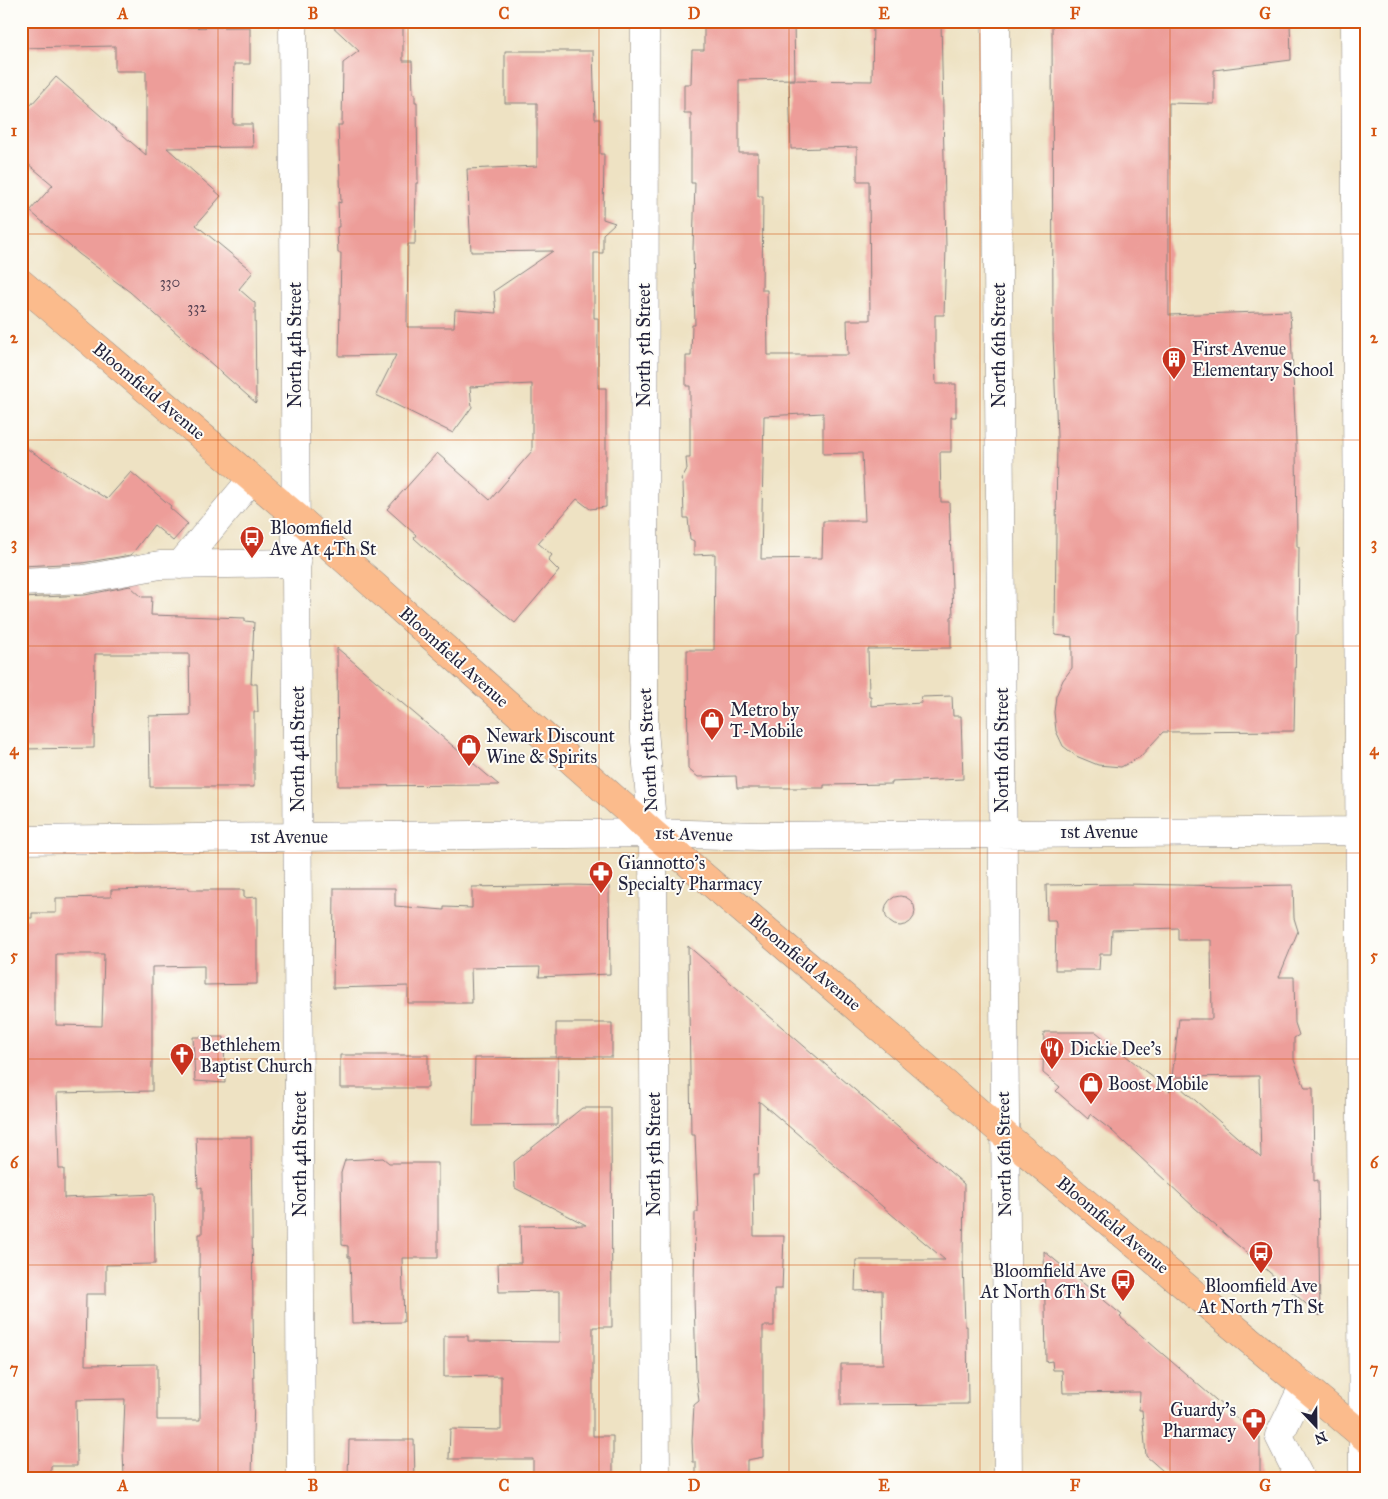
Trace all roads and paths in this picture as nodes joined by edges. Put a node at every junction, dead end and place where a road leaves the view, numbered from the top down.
1 (293, 21) edge
2 (645, 21) edge
3 (996, 21) edge
4 (1355, 21) edge
5 (21, 283) edge
6 (252, 479) junction
7 (297, 517) junction
8 (297, 563) junction
9 (180, 565) junction
10 (21, 582) edge
11 (1363, 831) edge
12 (652, 833) junction
13 (1002, 833) junction
14 (298, 836) junction
15 (21, 840) edge
16 (1004, 1134) junction
17 (1304, 1386) junction
18 (1365, 1438) edge
19 (301, 1478) edge
20 (656, 1478) edge
21 (1008, 1478) edge
22 (1300, 1478) edge
23 (1363, 1478) edge

1 - 7 street, North 4th Street
2 - 12 street, North 5th Street
3 - 13 street, North 6th Street
4 - 11 street
5 - 6 main road, Bloomfield Avenue
6 - 7 main road, Bloomfield Avenue
6 - 9 street
7 - 8 street, North 4th Street
7 - 12 main road, Bloomfield Avenue
8 - 9 street
8 - 14 street, North 4th Street
9 - 10 street
11 - 13 street, 1st Avenue
11 - 18 street
12 - 13 street, 1st Avenue
12 - 14 street, 1st Avenue
12 - 16 main road, Bloomfield Avenue
12 - 20 street, North 5th Street
13 - 16 street, North 6th Street
14 - 15 street, 1st Avenue
14 - 19 street, North 4th Street
16 - 17 main road, Bloomfield Avenue
16 - 21 street, North 6th Street
17 - 18 main road, Bloomfield Avenue
17 - 22 street
18 - 23 street

